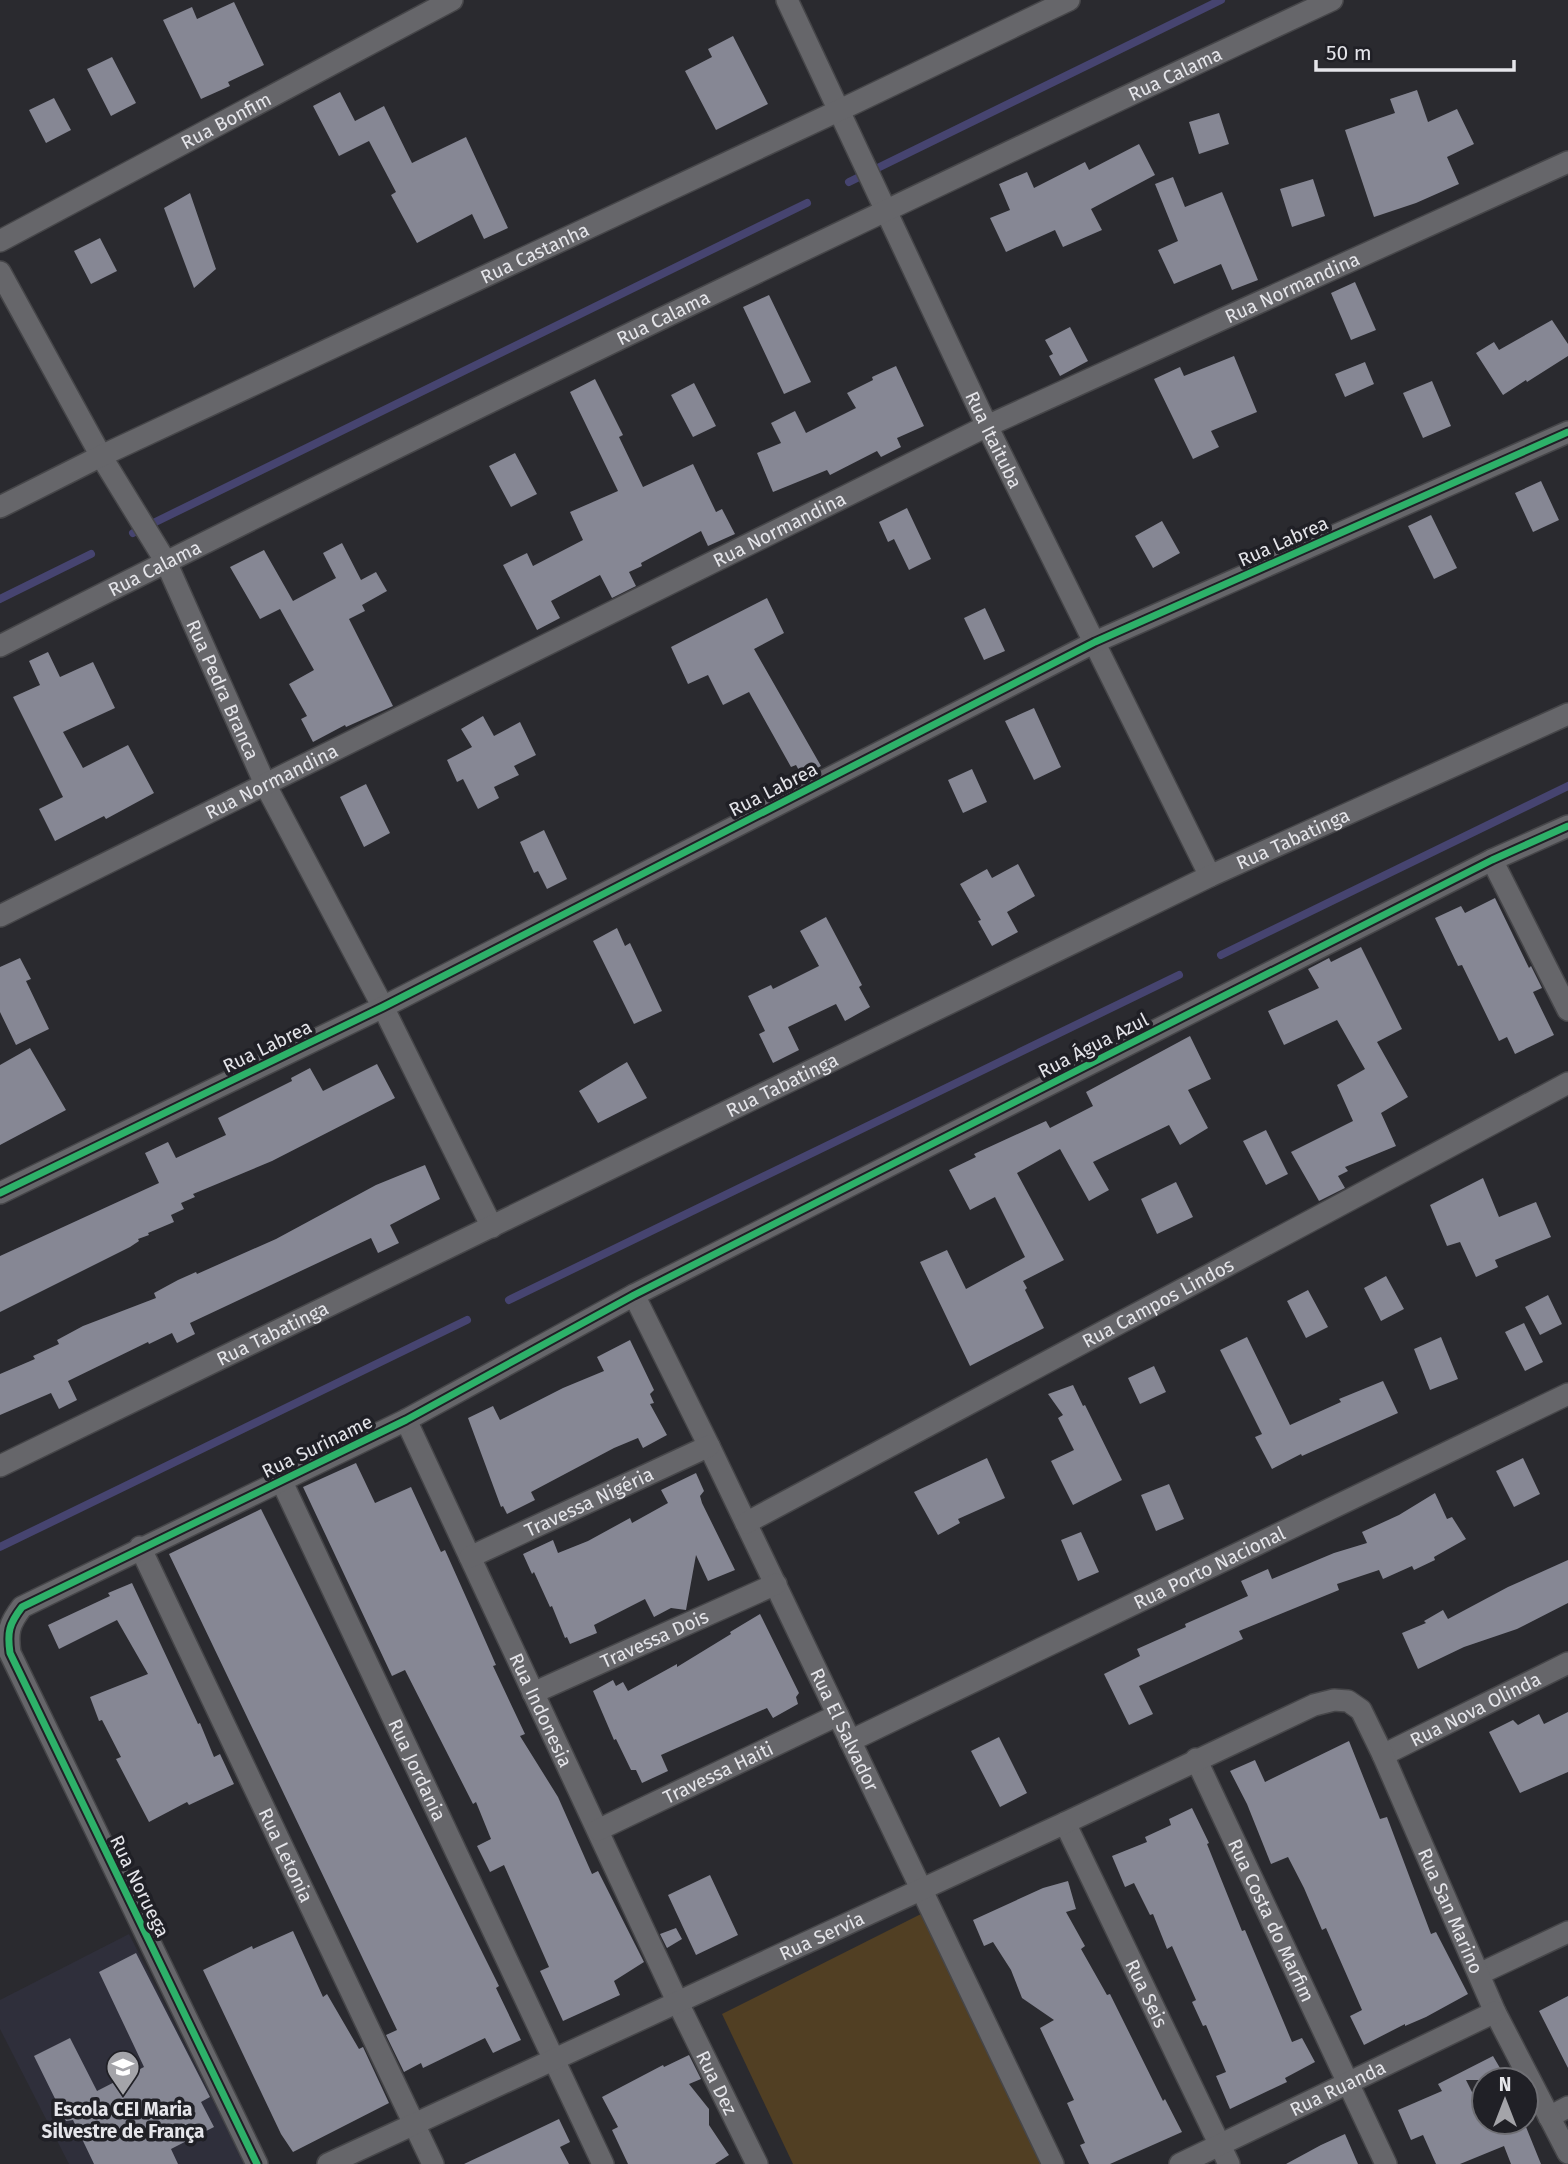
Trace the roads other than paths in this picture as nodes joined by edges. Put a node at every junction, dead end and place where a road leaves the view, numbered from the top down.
1 (452, 0) edge
2 (787, 0) edge
3 (1069, 0) edge
4 (1332, 0) edge
5 (840, 110) junction
6 (1568, 162) edge
7 (884, 210) junction
8 (0, 241) edge
9 (0, 272) edge
10 (988, 426) junction
11 (1568, 432) edge
12 (101, 456) junction
13 (0, 507) edge
14 (166, 562) junction
15 (1095, 642) junction
16 (0, 646) edge
17 (1568, 714) edge
18 (265, 786) junction
19 (1568, 826) edge
20 (1492, 860) junction
21 (1210, 876) junction
22 (0, 916) edge
23 (383, 1007) junction
24 (1568, 1010) edge
25 (1568, 1083) edge
26 (0, 1193) edge
27 (492, 1227) junction
28 (634, 1295) junction
29 (1568, 1394) edge
30 (406, 1420) junction
31 (709, 1446) junction
32 (0, 1466) edge
33 (282, 1482) junction
34 (746, 1522) junction
35 (140, 1547) junction
36 (470, 1557) junction
37 (776, 1584) junction
38 (13, 1618) joint
39 (1568, 1663) edge
40 (533, 1693) junction
41 (1314, 1705) joint
42 (838, 1715) junction
43 (850, 1741) junction
44 (1383, 1755) junction
45 (1196, 1759) junction
46 (1065, 1824) junction
47 (598, 1830) junction
48 (922, 1889) junction
49 (1568, 1932) edge
50 (1479, 1974) junction
51 (677, 2001) junction
52 (1495, 2012) junction
53 (554, 2058) junction
54 (1347, 2082) junction
55 (1559, 2112) edge
56 (414, 2124) junction
57 (1220, 2144) junction
58 (1568, 2153) edge
59 (257, 2164) edge
60 (328, 2164) edge
61 (433, 2164) edge
62 (603, 2164) edge
63 (757, 2164) edge
64 (1053, 2164) edge
65 (1180, 2164) edge
66 (1229, 2164) edge
67 (1386, 2164) edge

1 - 8 street, Rua Bonfim
2 - 5 street, Rua Itaituba
3 - 5 street, Rua Castanha
4 - 7 street, Rua Calama
5 - 7 street, Rua Itaituba
5 - 12 street, Rua Castanha
6 - 10 street, Rua Normandina
7 - 10 street, Rua Itaituba
7 - 14 street, Rua Calama
9 - 12 street, Rua Pedra Branca
10 - 15 street, Rua Itaituba
10 - 18 street, Rua Normandina
11 - 15 street, Rua Labrea
12 - 13 street, Rua Castanha
12 - 14 street, Rua Pedra Branca
14 - 16 street, Rua Calama
14 - 18 street, Rua Pedra Branca
15 - 21 street, Rua Itaituba
15 - 23 street, Rua Labrea
17 - 21 street, Rua Tabatinga
18 - 22 street, Rua Normandina
18 - 23 street, Rua Pedra Branca
19 - 20 street, Rua Água Azul
20 - 24 street
20 - 28 street, Rua Água Azul
21 - 27 street, Rua Tabatinga
23 - 26 street, Rua Labrea
23 - 27 street, Rua Pedra Branca
25 - 34 street, Rua Campos Lindos
27 - 32 street, Rua Tabatinga
28 - 30 street, Rua Suriname
28 - 31 street, Rua El Salvador
29 - 43 street, Rua Porto Nacional
30 - 33 street, Rua Suriname
30 - 36 street, Rua Indonesia
31 - 34 street, Rua El Salvador
31 - 36 street, Travessa Nigéria
33 - 35 street, Rua Suriname
33 - 53 street, Rua Jordania
34 - 37 street, Rua El Salvador
35 - 38 street, Rua Suriname
35 - 56 street, Rua Letonia
36 - 40 street, Rua Indonesia
37 - 40 street, Travessa Dois
37 - 42 street, Rua El Salvador
38 - 59 street, Rua Noruega
39 - 44 street, Rua Nova Olinda
40 - 47 street, Rua Indonesia
41 - 44 street, Rua San Marino
41 - 45 street, Rua Servia
42 - 43 street, Rua El Salvador
42 - 47 street, Travessa Haiti
43 - 48 street, Rua El Salvador
44 - 50 street, Rua San Marino
45 - 46 street, Rua Servia
45 - 54 street, Rua Costa do Marfim
46 - 48 street, Rua Servia
46 - 57 street, Rua Seis
47 - 51 street, Rua Indonesia
48 - 51 street, Rua Servia
48 - 64 street, Rua El Salvador
49 - 50 street
50 - 52 street, Rua San Marino
51 - 53 street, Rua Servia
51 - 63 street, Rua Dez
52 - 54 street, Rua Ruanda
52 - 55 street, Rua San Marino
53 - 56 street, Rua Servia
53 - 62 street, Rua Jordania
54 - 57 street, Rua Ruanda
54 - 67 street, Rua Costa do Marfim
55 - 58 street, Rua San Marino
56 - 60 street, Rua Servia
56 - 61 street, Rua Letonia
57 - 65 street, Rua Ruanda
57 - 66 street, Rua Seis

